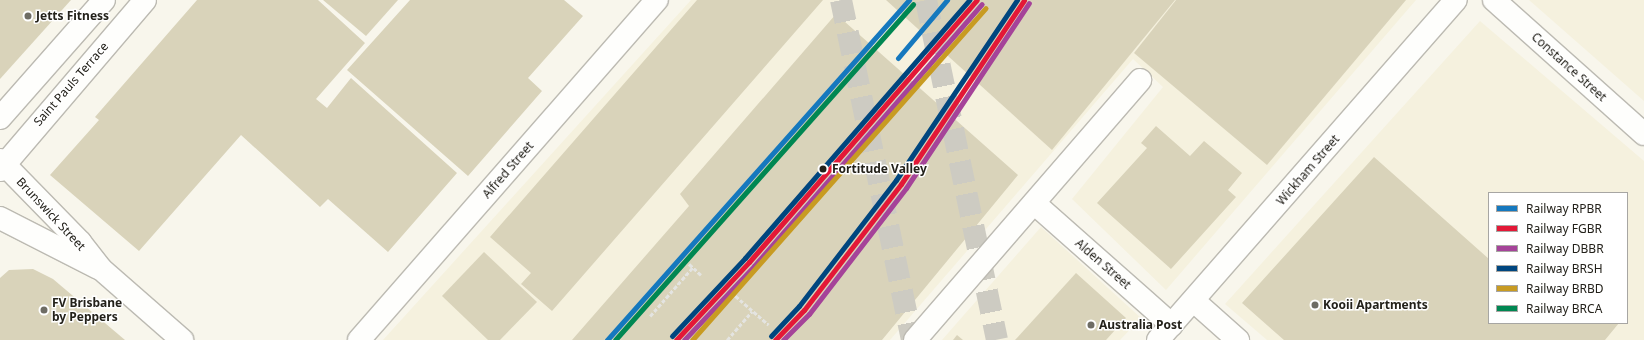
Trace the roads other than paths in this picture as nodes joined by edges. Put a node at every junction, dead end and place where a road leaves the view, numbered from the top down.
1 (104, 0) edge
2 (145, 0) edge
3 (657, 0) edge
4 (1456, 0) edge
5 (1494, 0) edge
6 (1140, 80) dead end
7 (0, 118) edge
8 (1644, 134) edge
9 (1, 165) edge
10 (1034, 203) junction
11 (0, 218) edge
12 (101, 269) junction
13 (1194, 301) junction
14 (1165, 332) edge
15 (182, 340) edge
16 (359, 340) edge
17 (915, 340) edge
18 (1238, 340) edge

1 - 7 main road
2 - 9 main road, Saint Pauls Terrace
3 - 16 main road, Alfred Street
4 - 13 main road, Wickham Street
5 - 8 main road, Constance Street
6 - 10 main road
9 - 12 main road, Brunswick Street
10 - 14 main road, Alden Street
10 - 17 main road
11 - 12 main road, Brunswick Street
12 - 15 main road, Brunswick Street
13 - 14 main road, Wickham Street
13 - 18 main road

